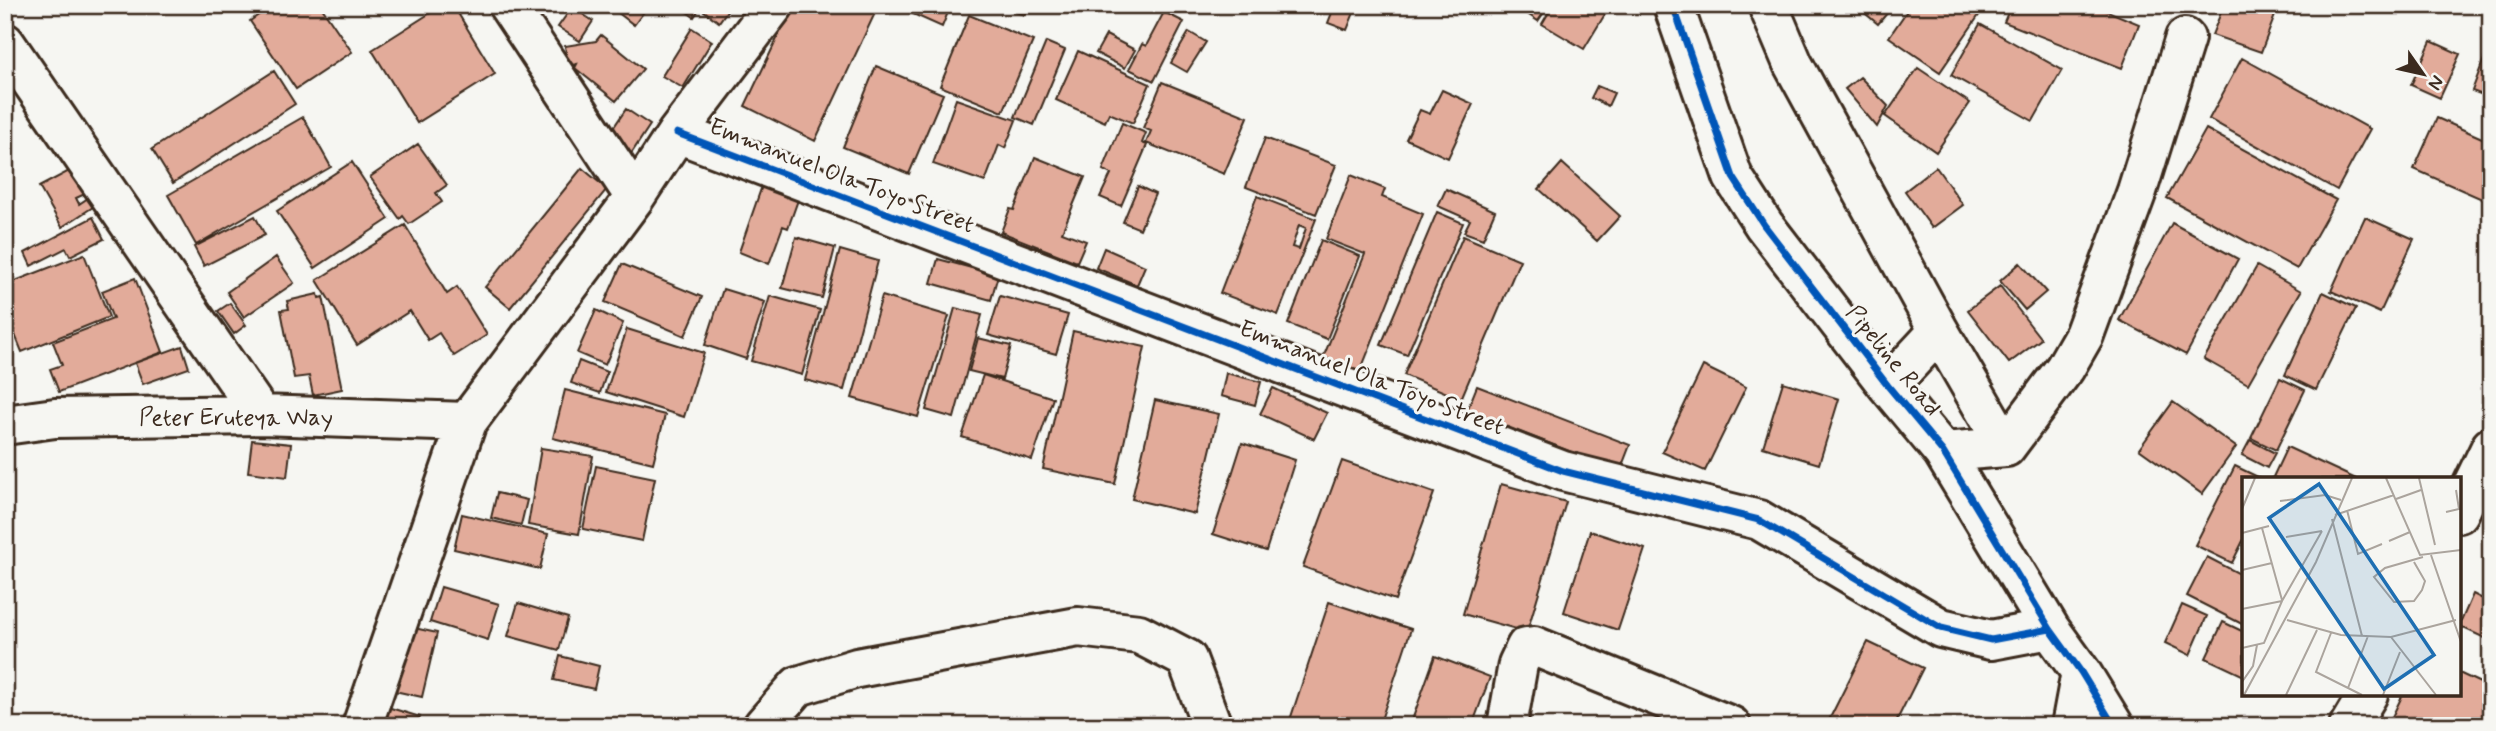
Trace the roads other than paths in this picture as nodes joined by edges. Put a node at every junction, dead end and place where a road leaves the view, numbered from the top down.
1 (508, 5) edge
2 (774, 5) edge
3 (1673, 5) edge
4 (1768, 5) edge
5 (2185, 38) dead end
6 (5, 43) edge
7 (677, 133) junction
8 (635, 197) junction
9 (1938, 331) junction
10 (1888, 386) junction
11 (261, 415) junction
12 (467, 422) junction
13 (5, 425) edge
14 (2006, 447) junction
15 (2491, 447) edge
16 (1943, 452) junction
17 (2461, 509) edge
18 (2050, 629) junction
19 (2081, 672) junction
20 (2367, 696) edge
21 (362, 726) edge
22 (762, 726) edge
23 (1212, 726) edge
24 (1507, 726) edge
25 (1731, 726) edge
26 (2071, 726) edge
27 (2114, 726) edge
28 (2349, 726) edge

1 - 8 street
2 - 7 street
3 - 10 street, Pipeline Road
4 - 9 street
5 - 14 street
6 - 11 street
7 - 8 street
7 - 18 street, Emmanuel Ola Toyo Street
8 - 12 street
9 - 10 street
9 - 14 street
10 - 16 street, Pipeline Road
11 - 12 street, Peter Eruteya Way
11 - 13 street, Peter Eruteya Way
12 - 21 street
14 - 16 street
15 - 17 street
16 - 18 street, Pipeline Road
18 - 19 street, Pipeline Road
19 - 26 street
19 - 27 street, Pipeline Road
20 - 28 street
22 - 23 street
24 - 25 street

